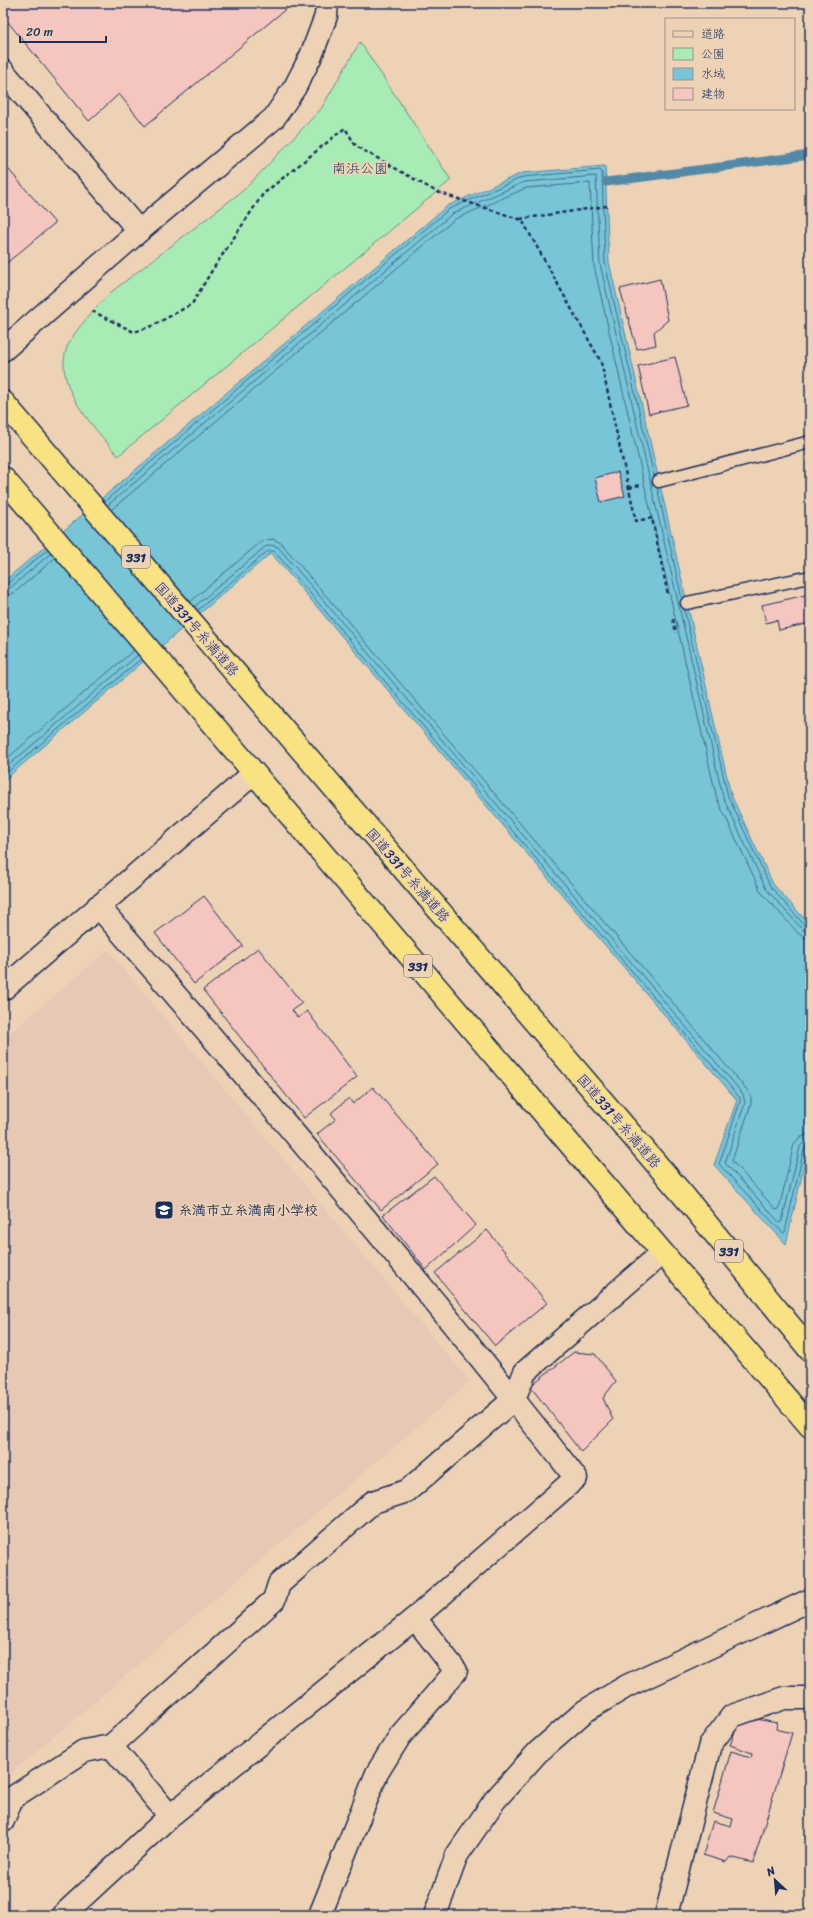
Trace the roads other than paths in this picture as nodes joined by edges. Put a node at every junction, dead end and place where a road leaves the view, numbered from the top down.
1 (328, 3) edge
2 (3, 71) edge
3 (139, 231) junction
4 (3, 350) edge
5 (3, 402) edge
6 (810, 442) edge
7 (3, 478) edge
8 (659, 481) dead end
9 (810, 577) edge
10 (687, 603) dead end
11 (254, 773) junction
12 (98, 906) junction
13 (3, 989) edge
14 (667, 1258) junction
15 (810, 1350) edge
16 (514, 1399) junction
17 (810, 1426) edge
18 (810, 1600) edge
19 (415, 1618) junction
20 (810, 1698) edge
21 (111, 1746) junction
22 (170, 1816) junction
23 (3, 1821) edge
24 (63, 1915) edge
25 (320, 1915) edge
26 (435, 1915) edge
27 (666, 1915) edge

1 - 3 street
2 - 3 street
3 - 4 street
5 - 15 highway, 国道331号糸満道路 / 331
6 - 8 lane
7 - 11 highway, 331
9 - 10 lane
11 - 12 street
11 - 14 highway, 331
12 - 13 street
12 - 16 street
14 - 16 street
14 - 17 highway, 331
16 - 19 street
16 - 21 street
18 - 26 street
19 - 22 street
19 - 25 street
20 - 27 street
21 - 22 street
21 - 23 street
22 - 24 street

